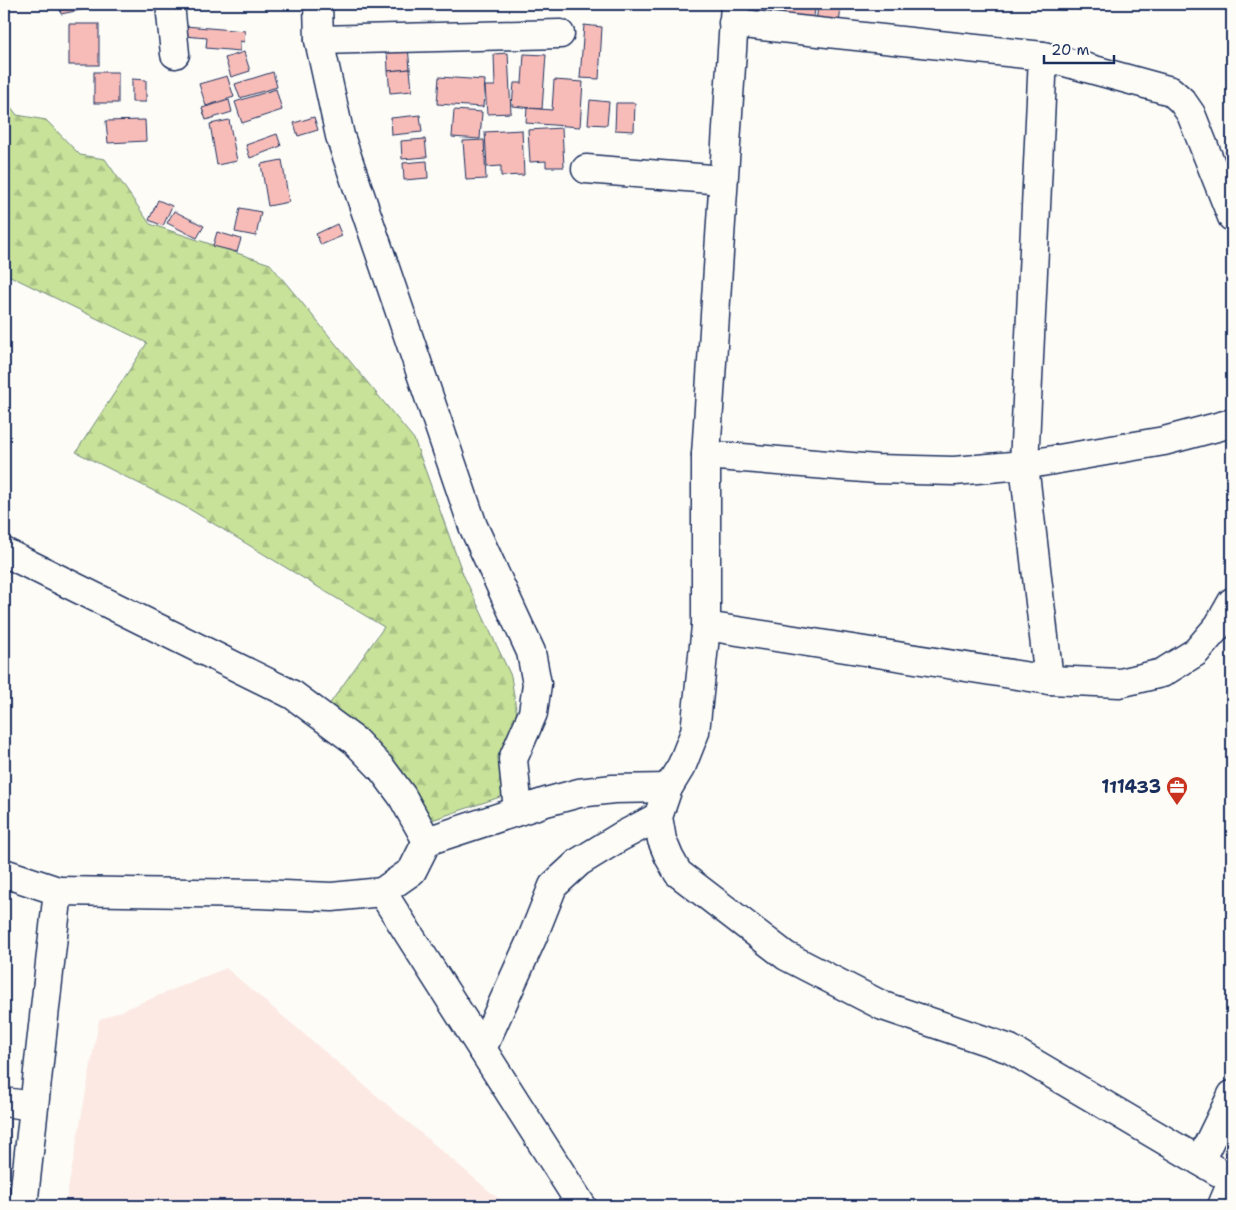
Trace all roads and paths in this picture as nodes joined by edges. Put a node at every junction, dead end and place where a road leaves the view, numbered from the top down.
1 (170, 4) edge
2 (318, 4) edge
3 (734, 14) edge
4 (560, 34) dead end
5 (319, 40) junction
6 (175, 54) dead end
7 (1043, 56) junction
8 (586, 169) dead end
9 (724, 180) junction
10 (1232, 217) edge
11 (1232, 423) edge
12 (706, 455) junction
13 (1024, 465) junction
14 (4, 552) edge
15 (1232, 602) edge
16 (706, 626) junction
17 (1049, 680) junction
18 (668, 788) junction
19 (518, 811) junction
20 (658, 817) junction
21 (427, 840) junction
22 (4, 872) edge
23 (58, 891) junction
24 (382, 892) junction
25 (482, 1050) junction
26 (1232, 1096) edge
27 (4, 1102) edge
28 (34, 1106) junction
29 (1200, 1161) junction
30 (1232, 1181) edge
31 (23, 1206) edge
32 (582, 1206) edge
33 (1222, 1206) edge

1 - 6 street
2 - 5 street
3 - 7 street
3 - 9 street
4 - 5 street
5 - 19 street
7 - 10 street
7 - 13 street
8 - 9 street
9 - 12 street
11 - 13 street
12 - 13 street
12 - 16 street
13 - 17 street
14 - 21 street
15 - 17 street
16 - 17 street
16 - 18 street
18 - 19 street
18 - 20 street
19 - 21 street
20 - 25 street
20 - 29 street
21 - 24 street
22 - 23 street
23 - 24 street
23 - 28 street
24 - 25 street
25 - 32 street
26 - 29 street
27 - 28 street
28 - 31 street
29 - 30 street
30 - 33 street

